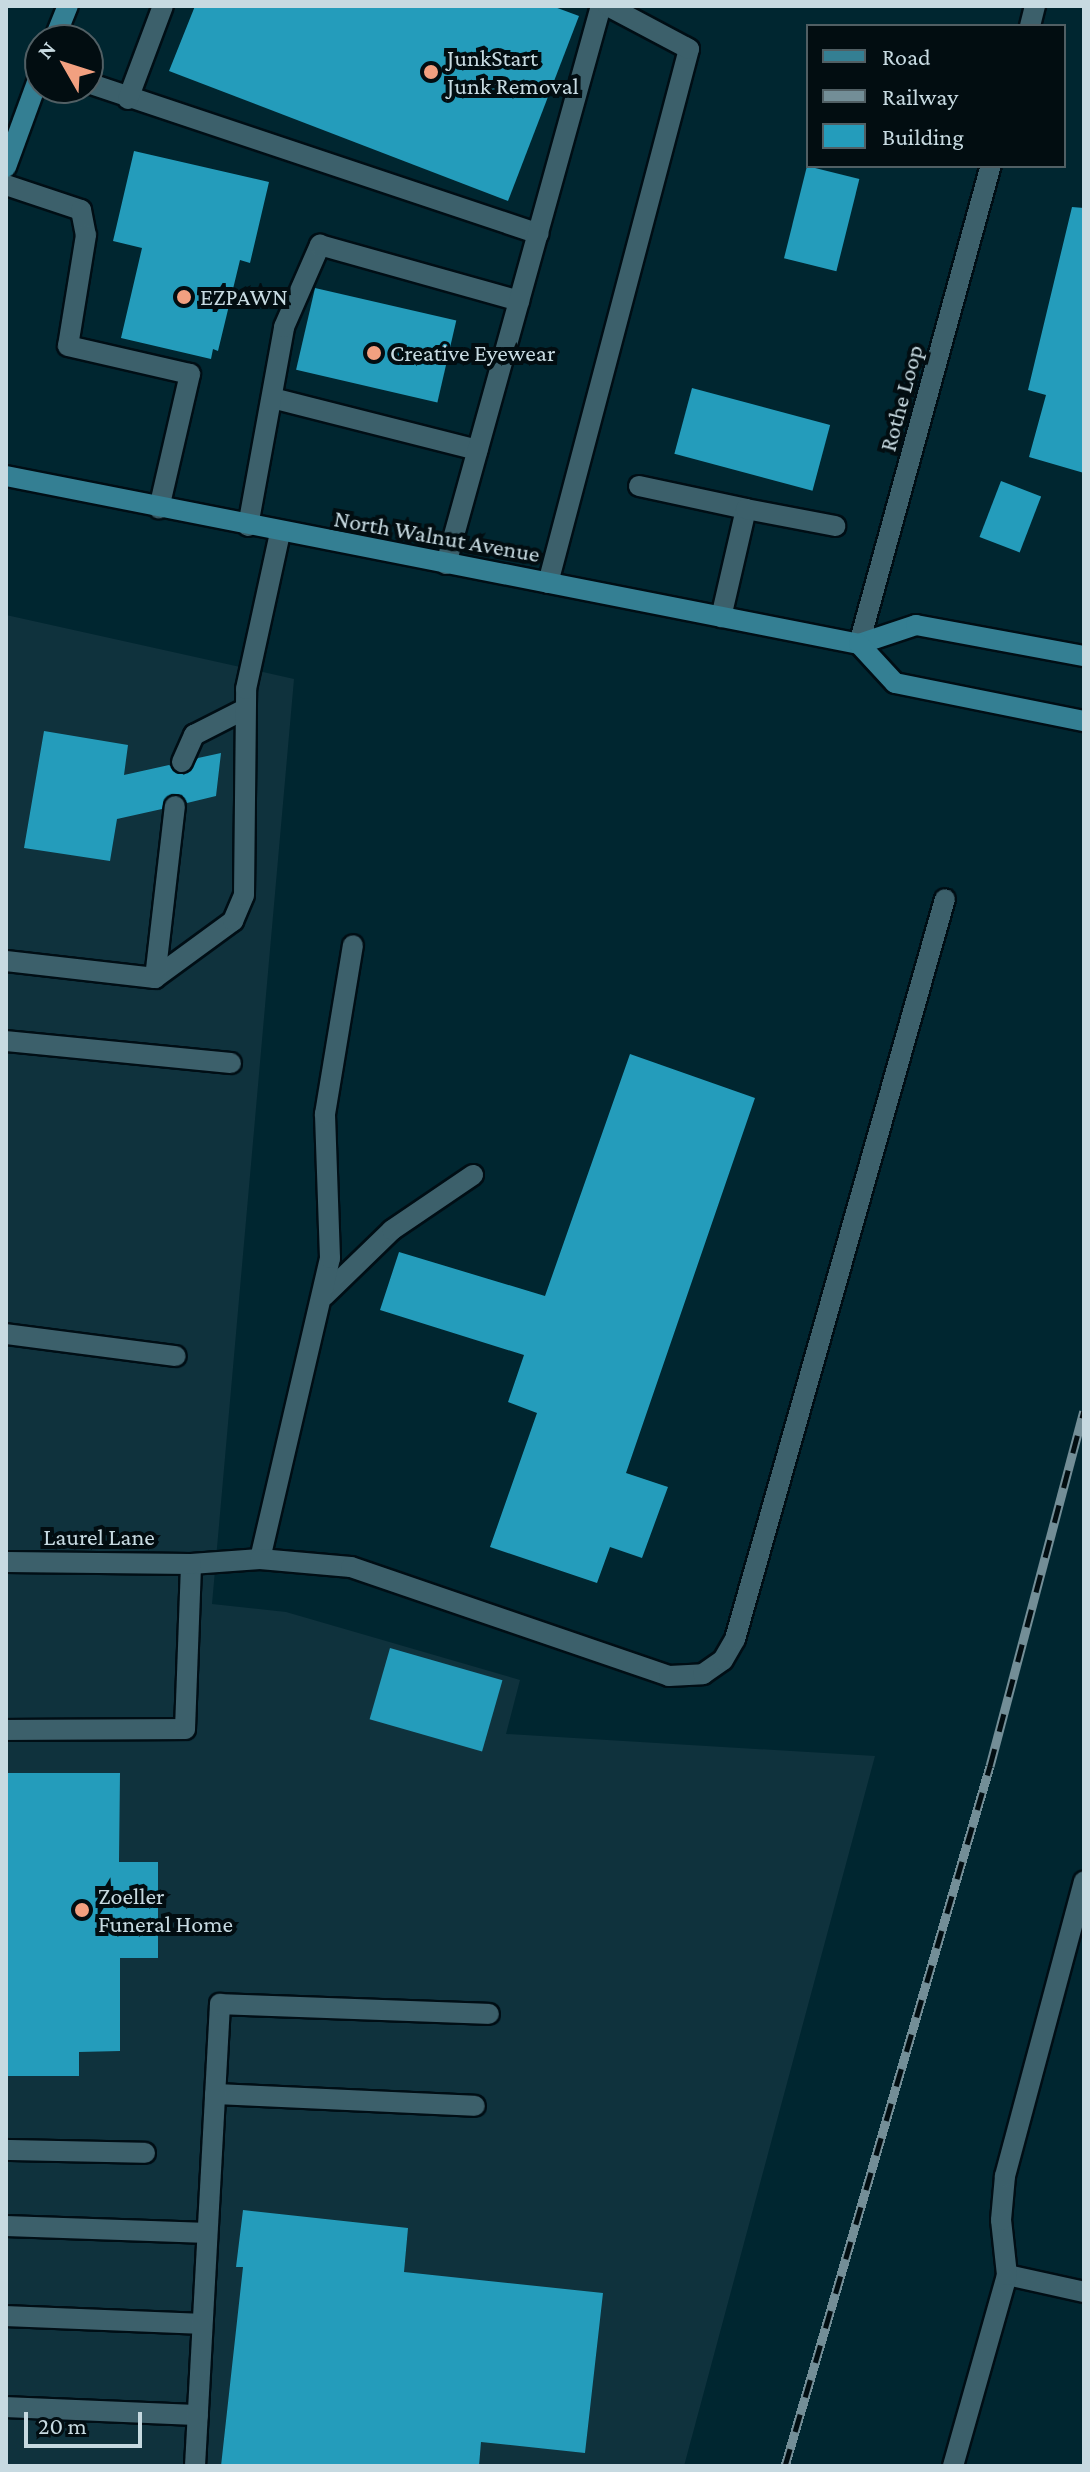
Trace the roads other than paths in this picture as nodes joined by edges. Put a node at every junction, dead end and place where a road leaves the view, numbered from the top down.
1 (163, 6) edge
2 (601, 6) edge
3 (608, 6) edge
4 (104, 89) edge
5 (128, 99) junction
6 (28, 104) edge
7 (8, 154) edge
8 (990, 168) edge
9 (6, 185) edge
10 (538, 234) junction
11 (519, 301) junction
12 (272, 398) junction
13 (478, 450) junction
14 (6, 476) edge
15 (639, 486) dead end
16 (159, 508) junction
17 (746, 509) junction
18 (248, 526) junction
19 (835, 526) dead end
20 (280, 533) junction
21 (446, 564) junction
22 (548, 583) junction
23 (721, 617) junction
24 (859, 644) junction
25 (1084, 656) edge
26 (245, 709) junction
27 (1084, 721) edge
28 (182, 762) dead end
29 (175, 806) dead end
30 (945, 899) dead end
31 (353, 945) dead end
32 (6, 961) edge
33 (155, 978) junction
34 (6, 1041) edge
35 (231, 1063) dead end
36 (473, 1175) dead end
37 (324, 1296) junction
38 (6, 1334) edge
39 (176, 1356) dead end
40 (260, 1559) junction
41 (6, 1562) edge
42 (191, 1564) junction
43 (6, 1730) edge
44 (1084, 1881) edge
45 (489, 2014) dead end
46 (215, 2094) junction
47 (475, 2106) dead end
48 (6, 2150) edge
49 (145, 2153) dead end
50 (6, 2226) edge
51 (206, 2233) junction
52 (1007, 2275) junction
53 (1084, 2292) edge
54 (6, 2316) edge
55 (201, 2324) junction
56 (6, 2407) edge
57 (198, 2415) junction
58 (195, 2466) edge
59 (953, 2466) edge

1 - 5 street
2 - 10 street
3 - 22 street
4 - 5 street
5 - 10 street
6 - 7 main road
8 - 24 street, Rothe Loop
9 - 16 street
10 - 11 street
11 - 12 street
11 - 13 street
12 - 13 street
12 - 18 street
13 - 21 street
14 - 16 main road, North Walnut Avenue
15 - 17 street
16 - 18 main road, North Walnut Avenue
17 - 19 street
17 - 23 street
18 - 20 main road, North Walnut Avenue
20 - 21 main road, North Walnut Avenue
20 - 26 street
21 - 22 main road, North Walnut Avenue
22 - 23 main road, North Walnut Avenue
23 - 24 main road, North Walnut Avenue
24 - 25 main road, North Walnut Avenue
24 - 27 main road
26 - 28 street
26 - 33 street
29 - 33 street
30 - 40 street, Laurel Lane
31 - 37 street
32 - 33 street
34 - 35 street
36 - 37 street
37 - 40 street
38 - 39 street
40 - 42 street, Laurel Lane
41 - 42 street, Laurel Lane
42 - 43 street
44 - 52 street
45 - 46 street
46 - 47 street
46 - 51 street
48 - 49 street
50 - 51 street
51 - 55 street
52 - 53 street
52 - 59 street
54 - 55 street
55 - 57 street
56 - 57 street
57 - 58 street

